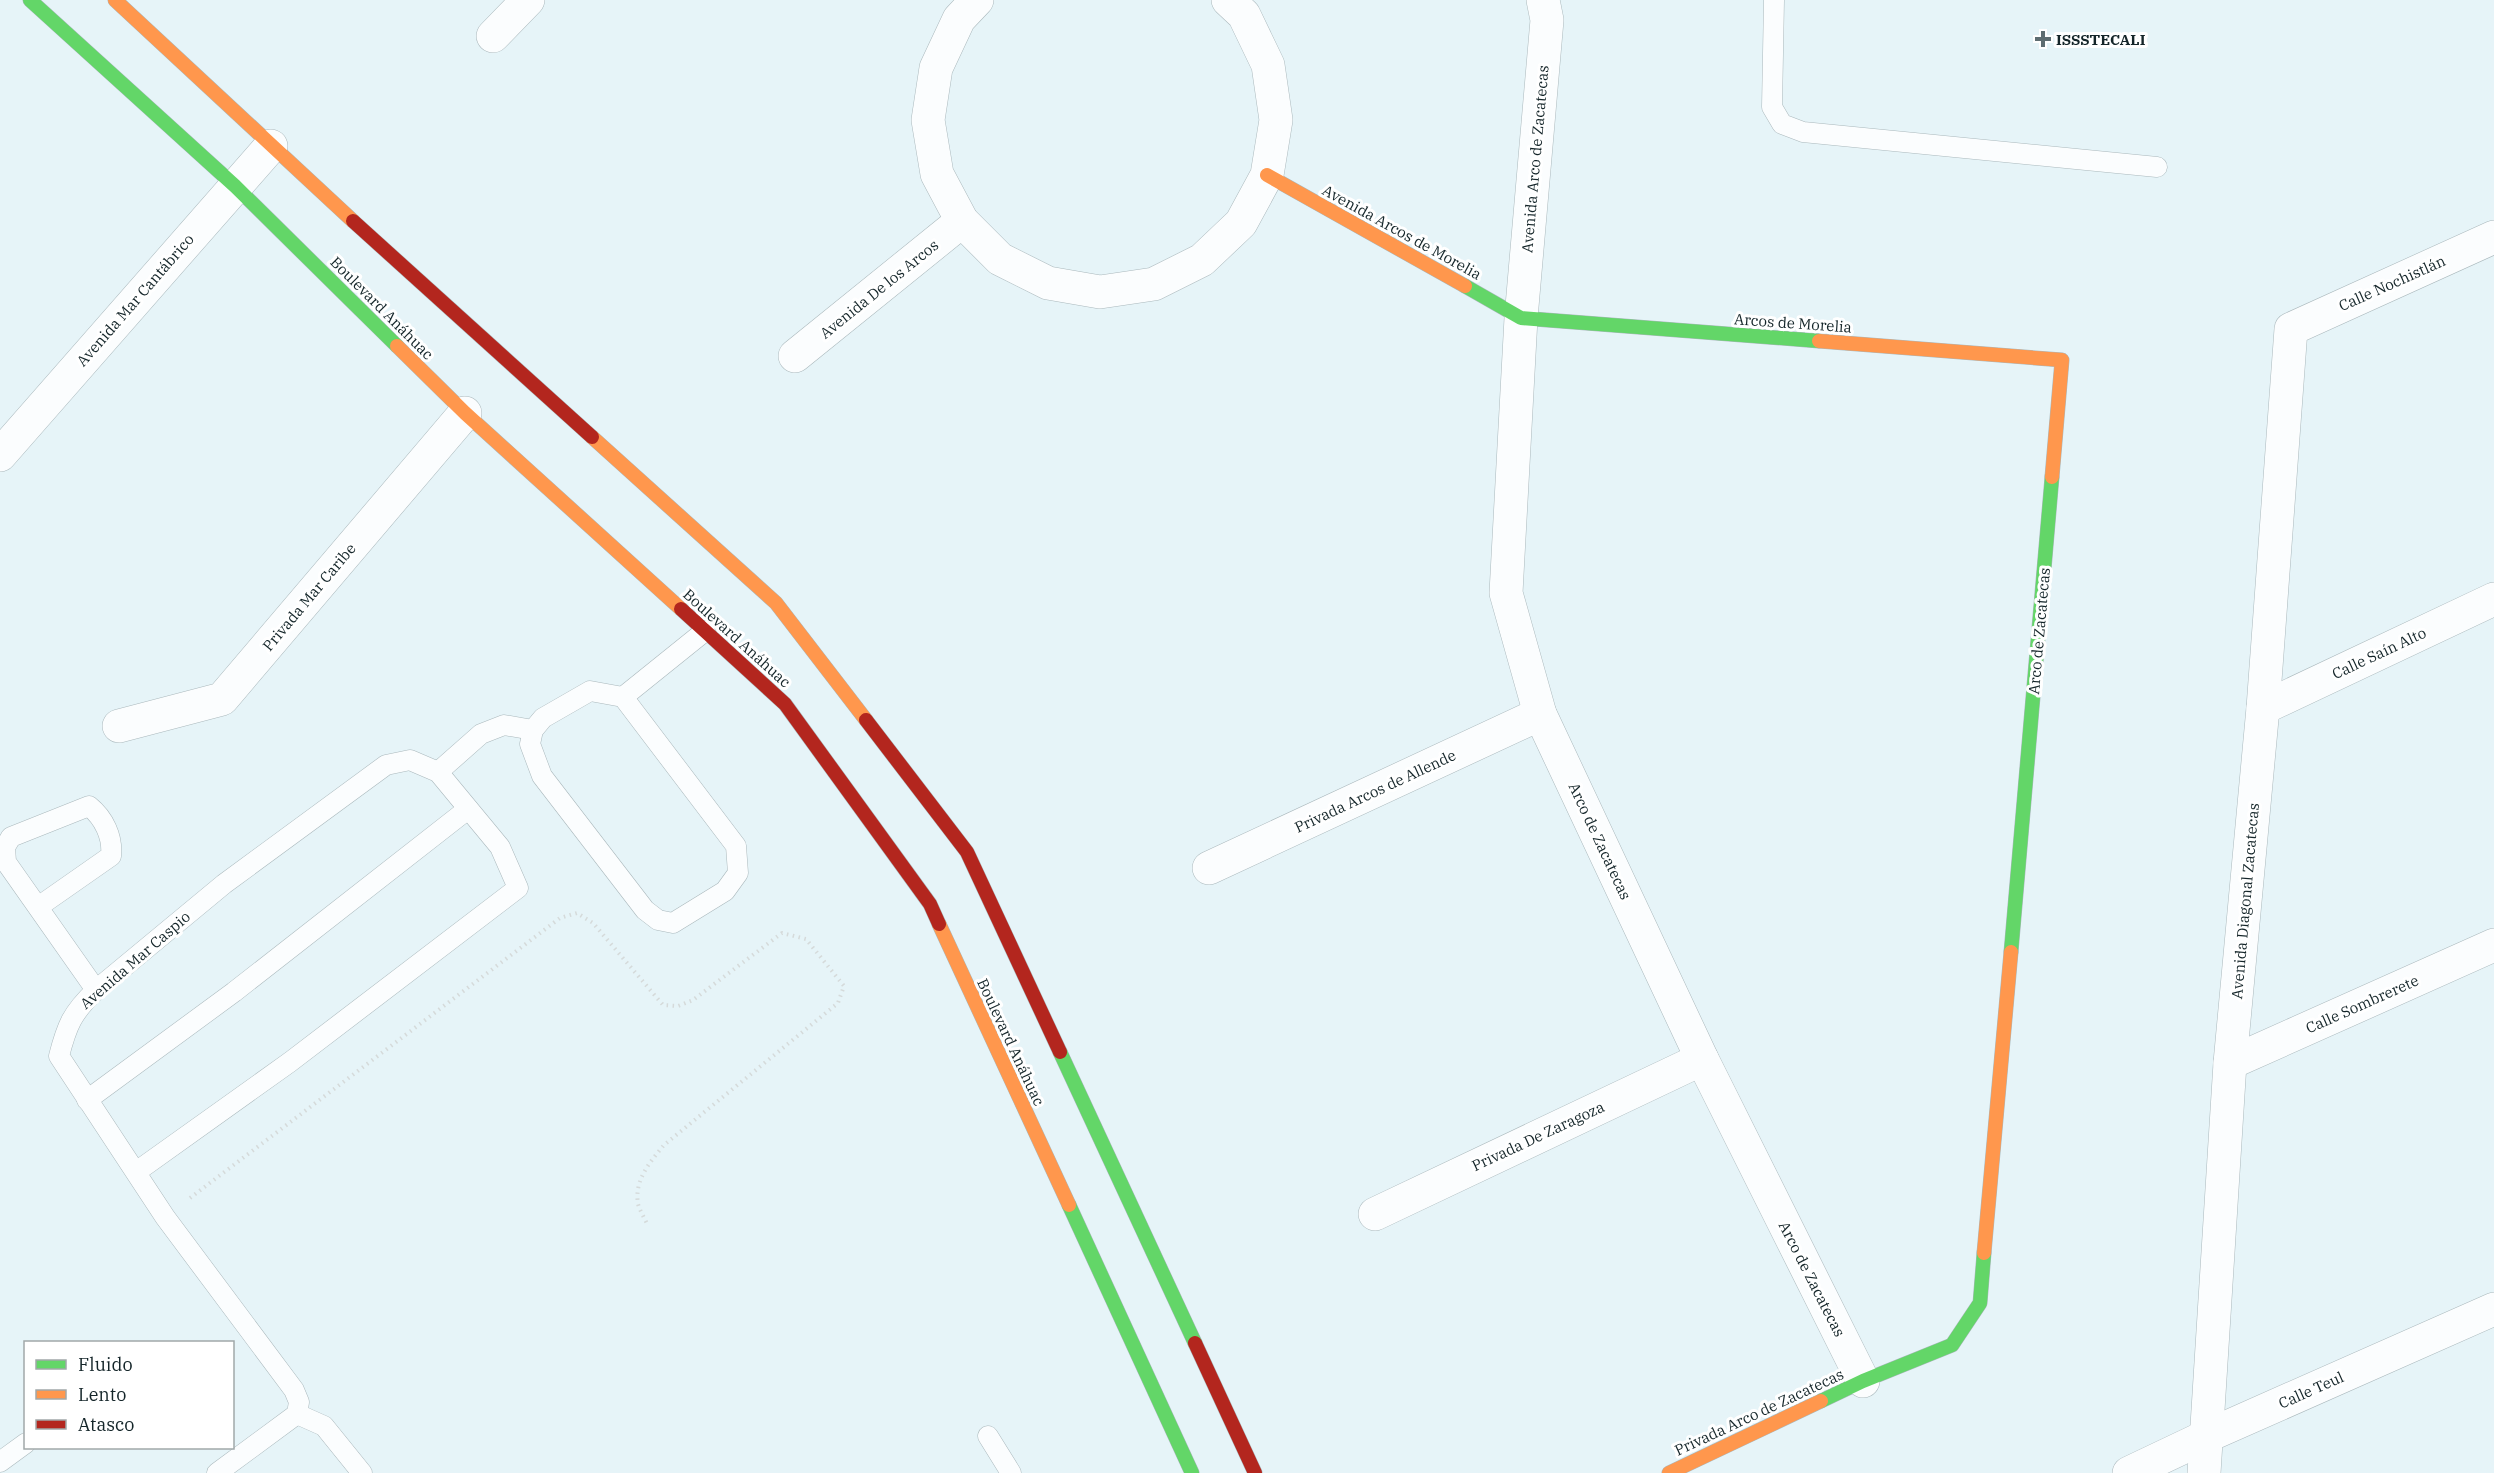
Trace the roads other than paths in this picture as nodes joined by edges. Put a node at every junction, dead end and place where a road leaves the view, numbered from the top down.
1 (30, 0) edge
2 (116, 0) edge
3 (528, 0) edge
4 (977, 0) edge
5 (1228, 0) edge
6 (1543, 0) edge
7 (1774, 0) edge
8 (493, 36) dead end
9 (271, 146) junction
10 (2157, 167) dead end
11 (1267, 175) junction
12 (235, 186) junction
13 (962, 221) junction
14 (2494, 237) edge
15 (1521, 318) junction
16 (2291, 329) joint
17 (795, 356) dead end
18 (2062, 360) joint
19 (465, 413) junction
20 (0, 455) edge
21 (2494, 599) edge
22 (705, 631) junction
23 (623, 697) junction
24 (2263, 708) junction
25 (1540, 714) junction
26 (119, 726) dead end
27 (533, 730) junction
28 (438, 772) junction
29 (468, 809) junction
30 (1209, 868) dead end
31 (38, 907) junction
32 (2494, 945) edge
33 (96, 990) junction
34 (1702, 1059) junction
35 (2230, 1063) junction
36 (87, 1100) junction
37 (136, 1172) junction
38 (1375, 1214) dead end
39 (2494, 1309) edge
40 (1863, 1381) junction
41 (297, 1414) junction
42 (988, 1436) dead end
43 (2207, 1436) junction
44 (24, 1444) edge
45 (0, 1462) edge
46 (218, 1473) edge
47 (362, 1473) edge
48 (1011, 1473) edge
49 (1192, 1473) edge
50 (1255, 1473) edge
51 (1669, 1473) edge
52 (2129, 1473) edge
53 (2204, 1473) edge

1 - 12 main road, Boulevard Anáhuac
2 - 9 main road
3 - 8 street
4 - 13 street
5 - 11 street
6 - 15 street, Avenida Arco de Zacatecas
7 - 10 lane
9 - 12 street, Avenida Mar Cantábrico
9 - 50 main road
11 - 13 street
11 - 15 main road, Avenida Arcos de Morelia
12 - 19 main road, Boulevard Anáhuac
12 - 20 street, Avenida Mar Cantábrico
13 - 17 street, Avenida De los Arcos
14 - 16 street, Calle Nochistlán
15 - 18 main road, Arcos de Morelia
15 - 25 street, Arco de Zacatecas
16 - 24 street, Avenida Diagonal Zacatecas
18 - 40 main road, Arco de Zacatecas
19 - 22 main road, Boulevard Anáhuac
19 - 26 street, Privada Mar Caribe
21 - 24 street, Calle Saín Alto
22 - 23 lane
22 - 49 main road, Boulevard Anáhuac
23 - 27 lane
23 - 27 lane
24 - 35 street, Avenida Diagonal Zacatecas
25 - 30 street, Privada Arcos de Allende
25 - 34 street, Arco de Zacatecas
27 - 28 lane
28 - 29 lane, Avenida Mar Caspio
28 - 33 lane, Avenida Mar Caspio
29 - 36 lane
29 - 37 lane, Avenida Mar Caspio
31 - 31 lane
31 - 33 lane
32 - 35 street, Calle Sombrerete
33 - 36 lane, Avenida Mar Caspio
34 - 38 street, Privada De Zaragoza
34 - 40 street, Arco de Zacatecas
35 - 43 street, Avenida Diagonal Zacatecas
36 - 37 lane, Avenida Mar Caspio
37 - 41 lane, Avenida Mar Caspio
39 - 43 street, Calle Teul
40 - 51 main road, Privada Arco de Zacatecas
41 - 46 lane
41 - 47 lane
42 - 48 lane
43 - 52 street, Calle Teul
43 - 53 street, Avenida Diagonal Zacatecas
44 - 45 lane

